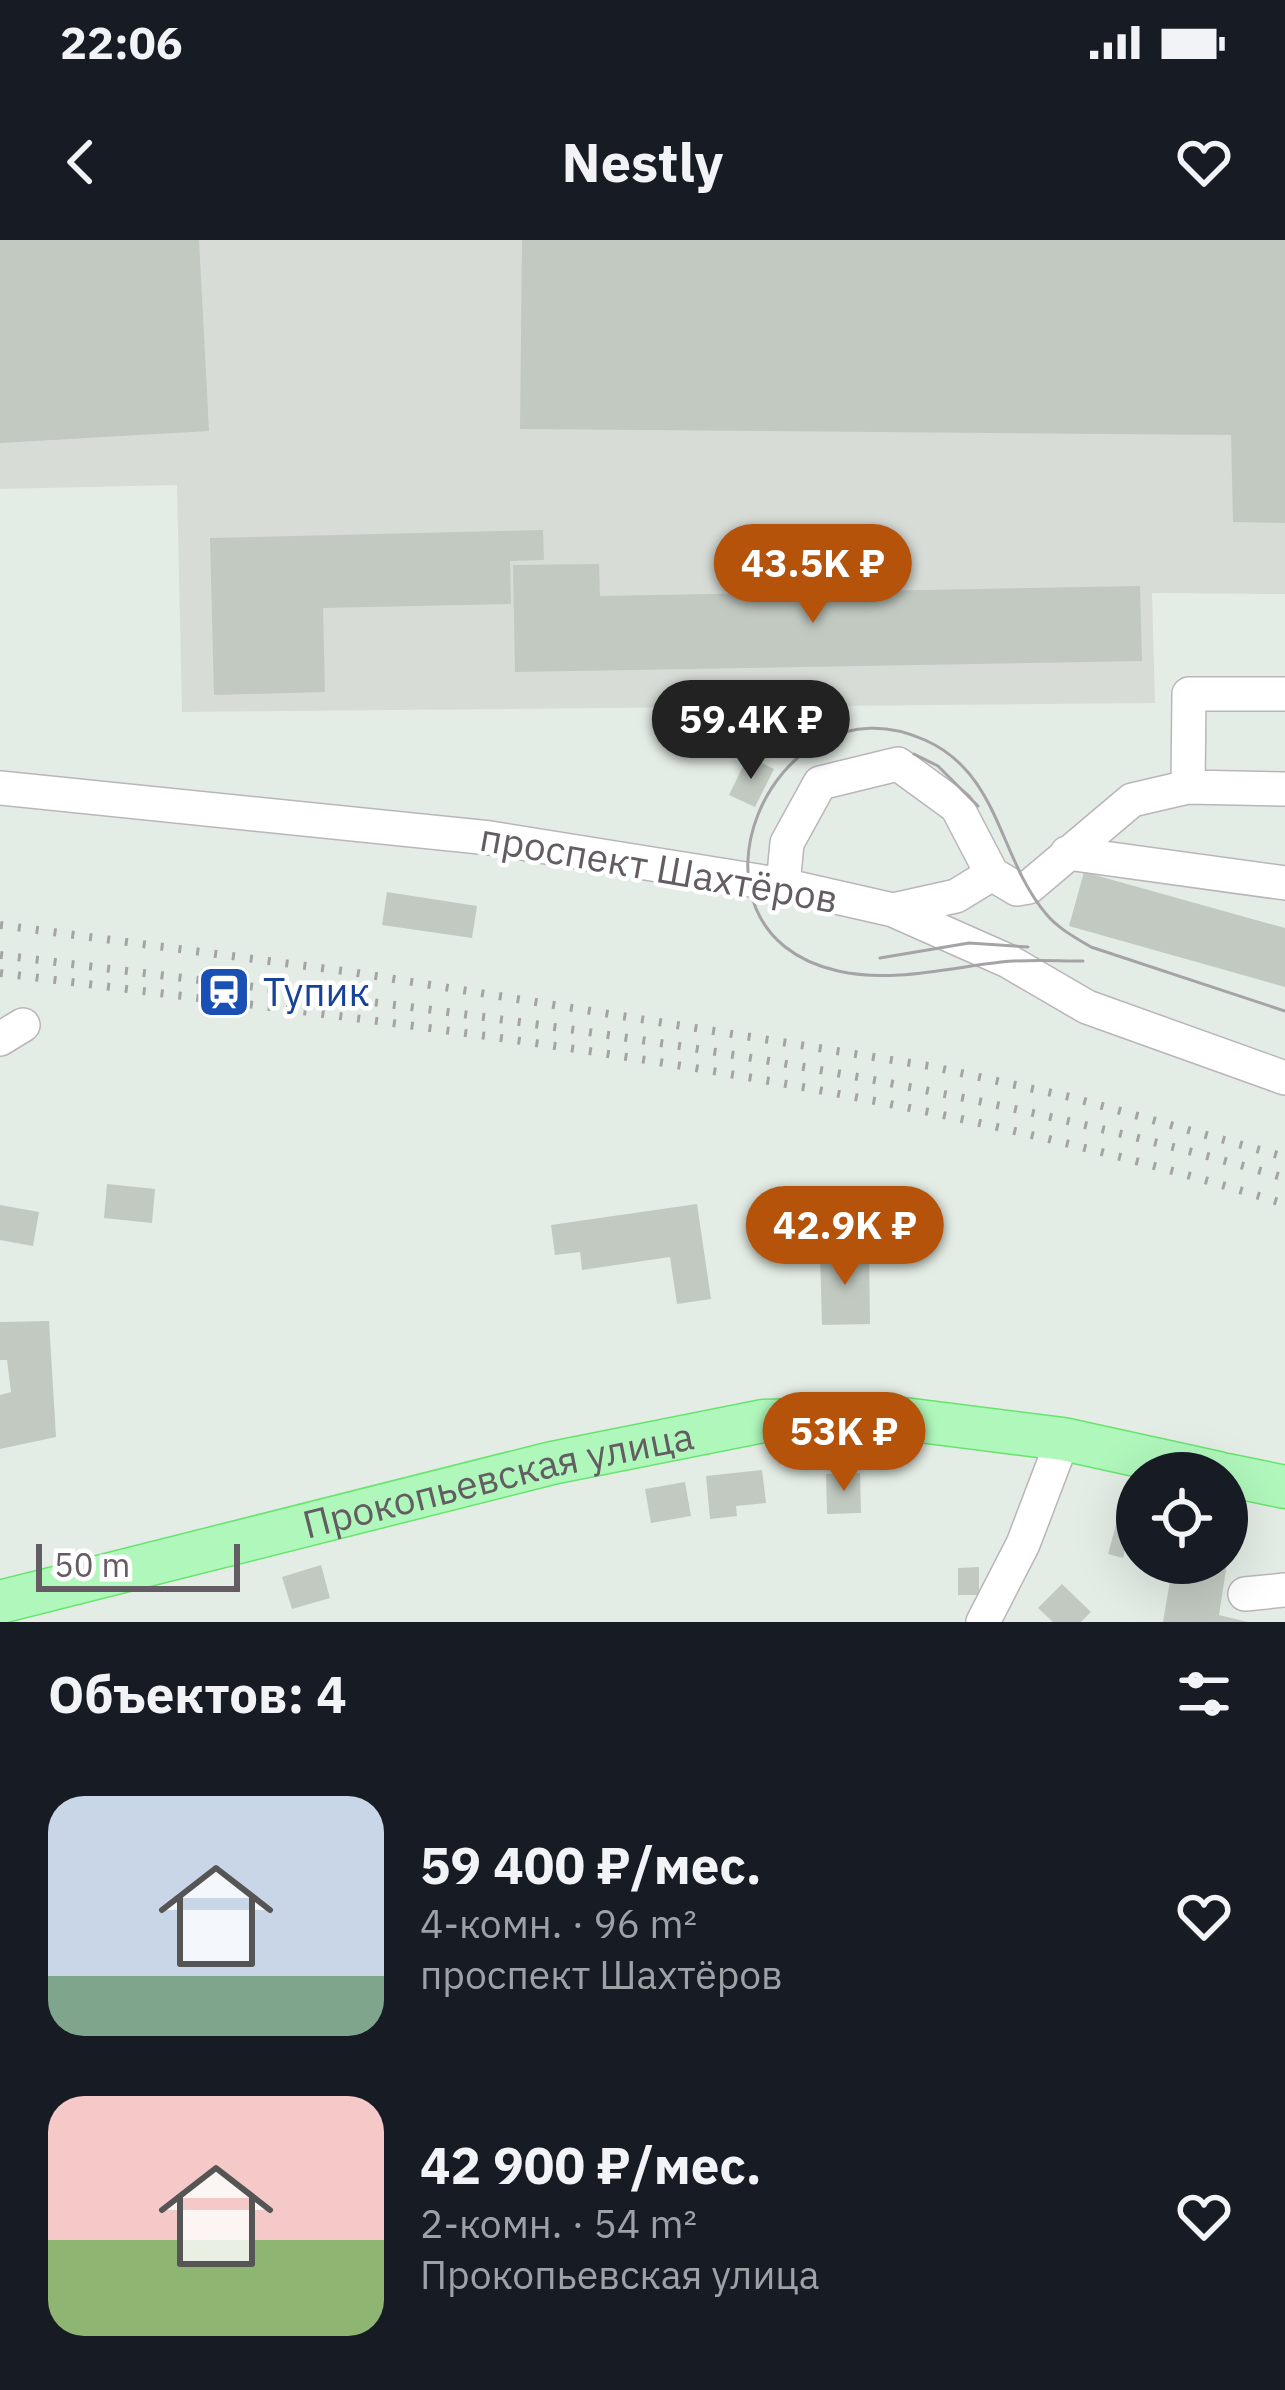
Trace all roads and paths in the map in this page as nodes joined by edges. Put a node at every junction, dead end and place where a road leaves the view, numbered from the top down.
1 (1285, 694) edge
2 (1188, 787) junction
3 (0, 788) edge
4 (1285, 789) edge
5 (1067, 853) junction
6 (992, 874) junction
7 (1285, 883) edge
8 (783, 885) junction
9 (893, 910) junction
10 (1285, 1078) edge
11 (1063, 1439) junction
12 (1122, 1452) edge
13 (1248, 1479) edge
14 (1285, 1487) edge
15 (1285, 1590) edge
16 (1245, 1594) dead end
17 (0, 1602) edge
18 (983, 1622) edge

1 - 2 street
2 - 4 street
2 - 5 street
3 - 8 street, проспект Шахтёров
5 - 6 street
5 - 7 street
6 - 8 street
6 - 9 street
8 - 9 street, проспект Шахтёров
9 - 10 street, проспект Шахтёров
11 - 12 main road, Прокопьевская улица
11 - 17 main road, Прокопьевская улица
11 - 18 street
13 - 14 main road, Прокопьевская улица
15 - 16 street

